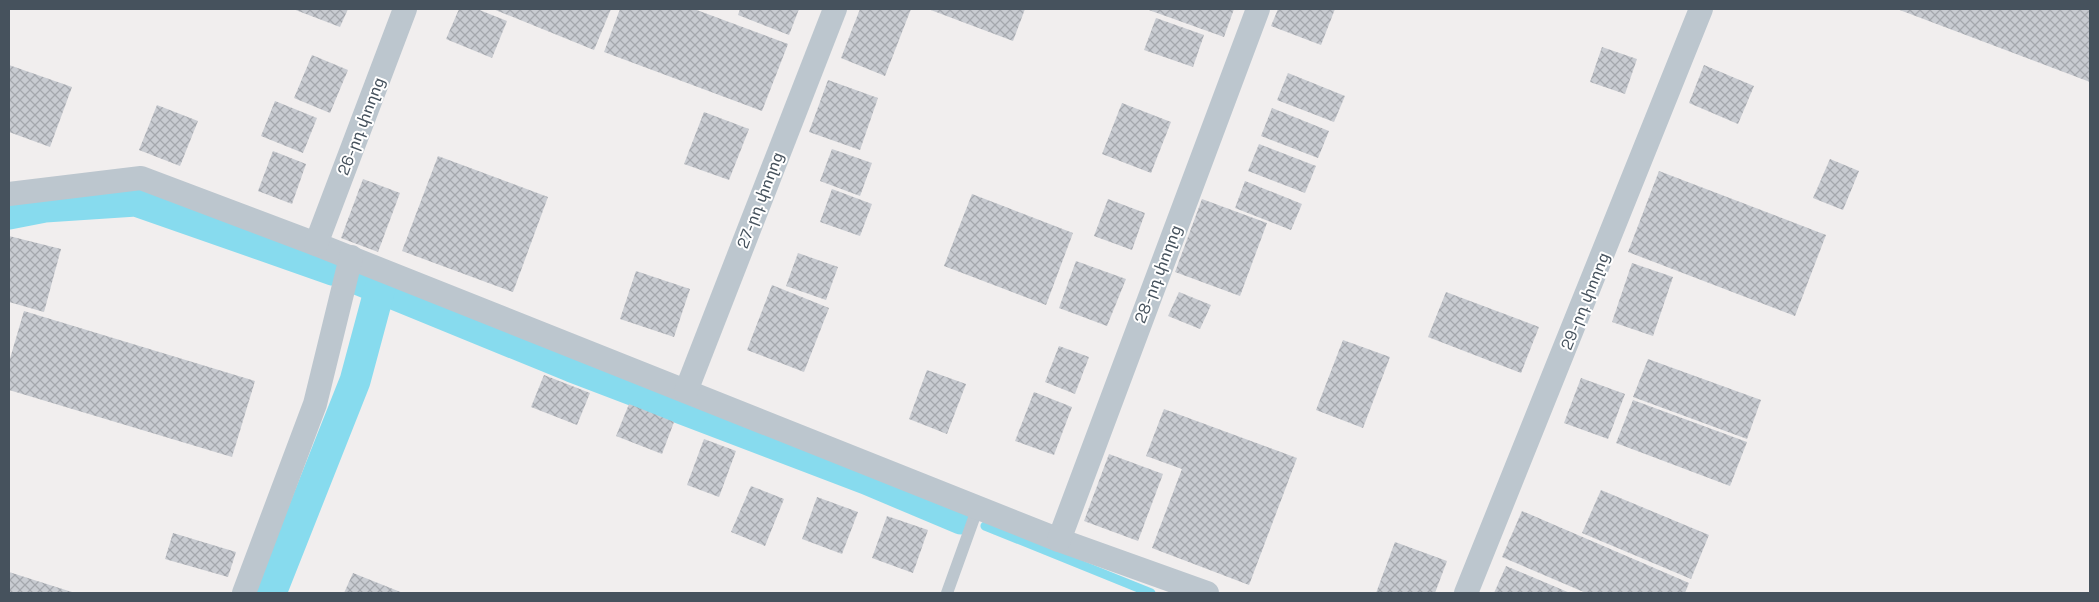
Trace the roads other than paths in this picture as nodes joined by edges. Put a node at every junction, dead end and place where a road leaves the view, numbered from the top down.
1 (406, 9) edge
2 (835, 9) edge
3 (1258, 9) edge
4 (1701, 9) edge
5 (9, 194) edge
6 (316, 244) junction
7 (351, 257) junction
8 (686, 391) junction
9 (978, 507) junction
10 (1059, 540) junction
11 (244, 593) edge
12 (946, 593) edge
13 (1207, 593) edge
14 (1466, 593) edge

1 - 6 street, 26-րդ փողոց
2 - 8 street, 27-րդ փողոց
3 - 10 street, 28-րդ փողոց
4 - 14 street, 29-րդ փողոց
5 - 6 street
6 - 7 street
7 - 8 street
7 - 11 street
8 - 9 street
9 - 10 street
9 - 12 lane
10 - 13 street

